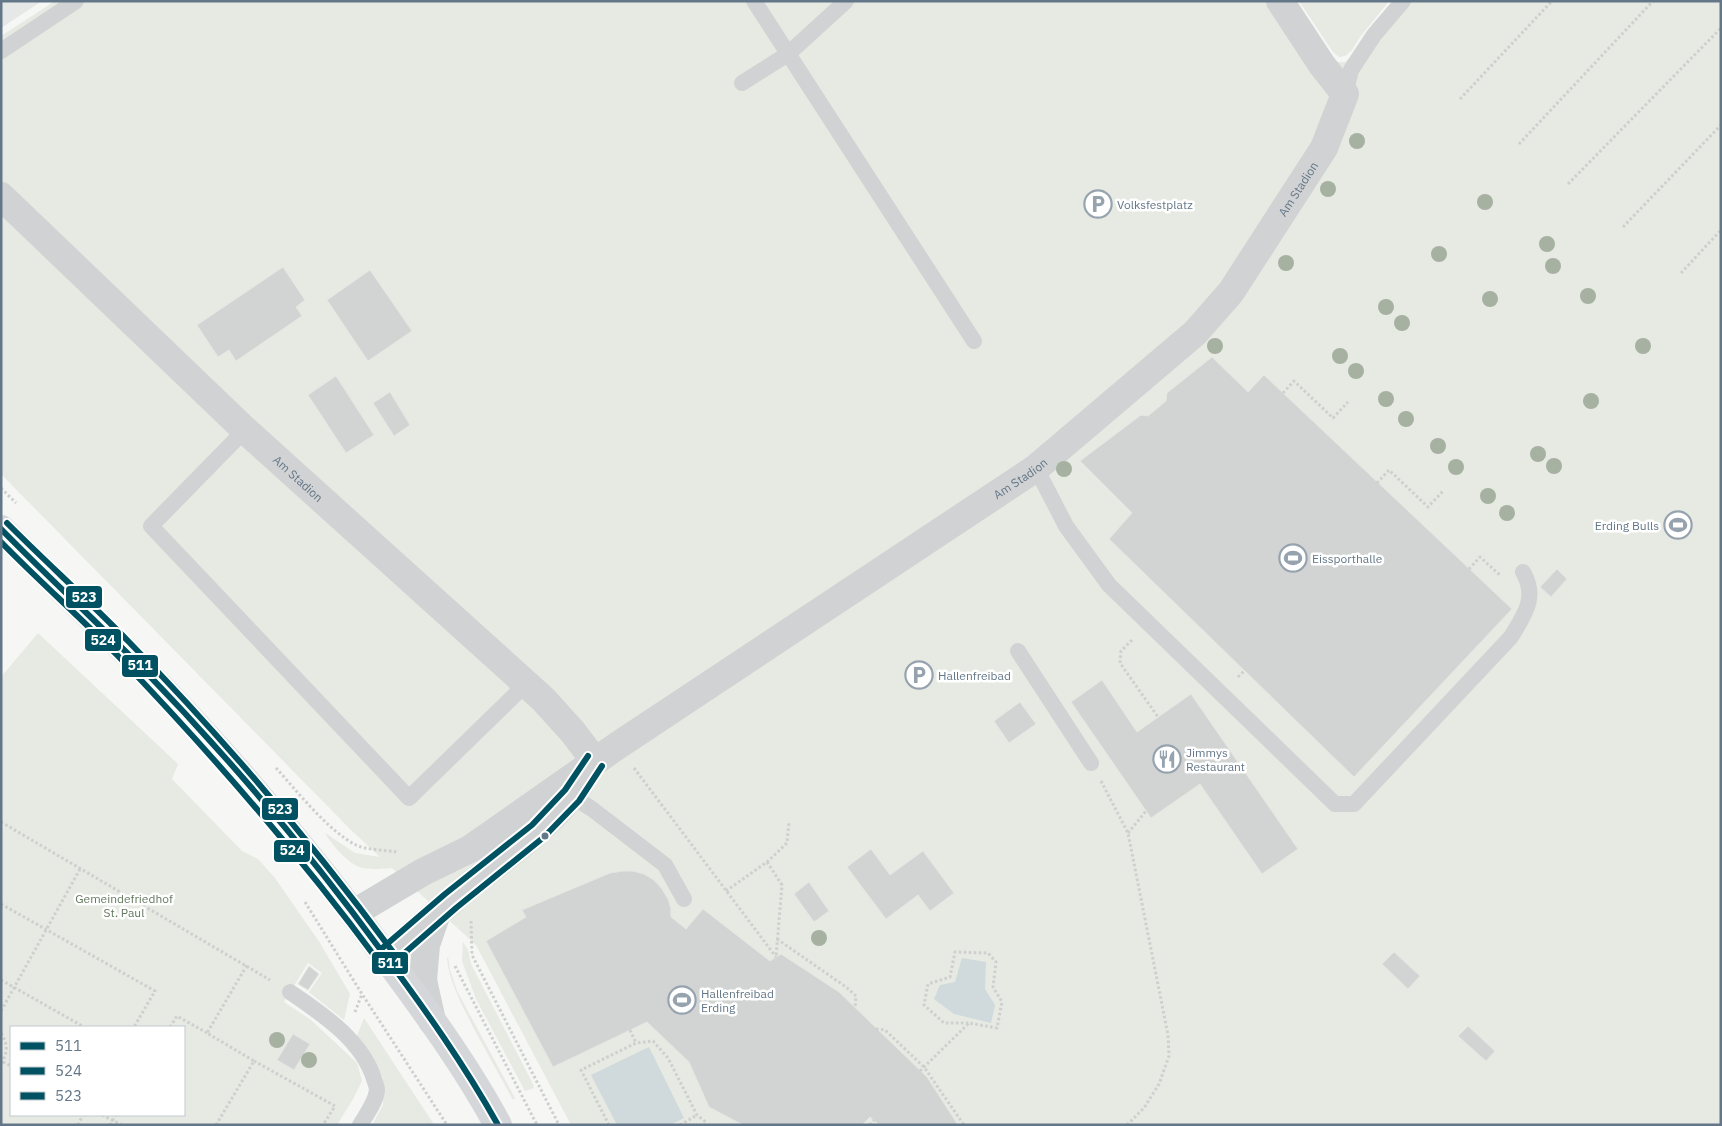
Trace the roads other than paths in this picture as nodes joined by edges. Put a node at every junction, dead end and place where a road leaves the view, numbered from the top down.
1 (76, 1) edge
2 (754, 1) edge
3 (846, 1) edge
4 (1280, 1) edge
5 (1403, 1) edge
6 (1, 51) edge
7 (788, 54) junction
8 (742, 83) dead end
9 (1345, 94) junction
10 (1, 196) edge
11 (974, 341) dead end
12 (245, 430) junction
13 (1036, 468) junction
14 (1, 529) edge
15 (1523, 572) dead end
16 (1018, 651) dead end
17 (526, 684) junction
18 (606, 754) junction
19 (1091, 763) road end
20 (572, 796) junction
21 (684, 899) dead end
22 (438, 912) junction
23 (354, 914) junction
24 (386, 957) junction
25 (290, 992) road end
26 (432, 1021) junction
27 (360, 1125) edge
28 (498, 1125) edge

1 - 6 lane
2 - 7 lane
3 - 7 lane
4 - 9 street
5 - 9 lane
7 - 8 lane
7 - 11 lane
9 - 13 street, Am Stadion
10 - 12 street, Am Stadion
12 - 17 street, Am Stadion
12 - 17 lane
13 - 15 lane
13 - 18 street, Am Stadion
14 - 23 main road
16 - 19 lane
17 - 18 street, Am Stadion
18 - 20 street, Am Stadion
18 - 23 street, Am Stadion
20 - 21 lane
20 - 22 street, Am Stadion
22 - 24 street, Am Stadion
22 - 26 street
23 - 24 main road
24 - 26 main road
25 - 27 lane
26 - 28 main road

